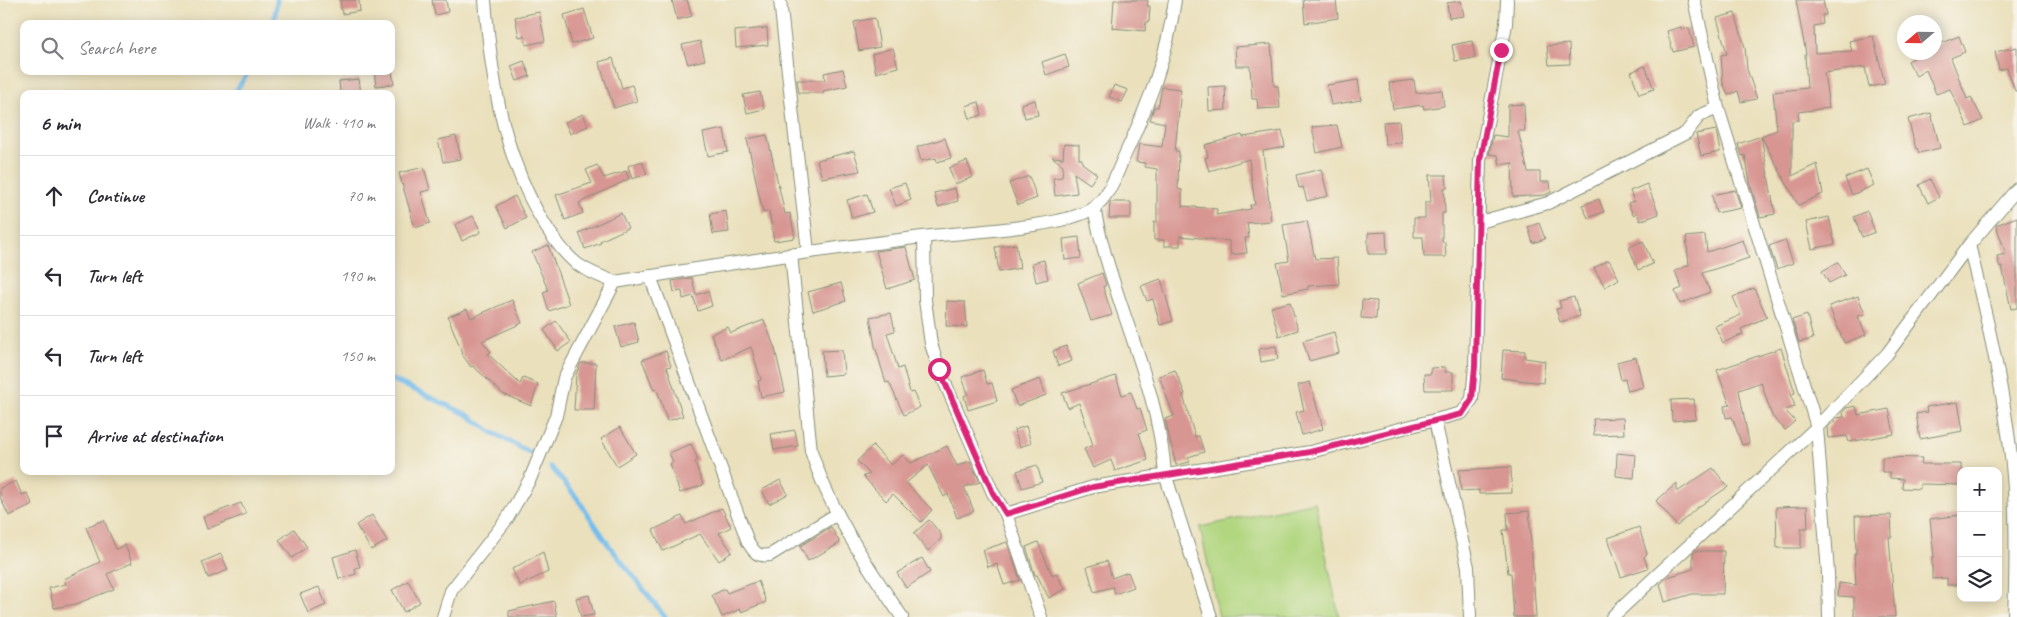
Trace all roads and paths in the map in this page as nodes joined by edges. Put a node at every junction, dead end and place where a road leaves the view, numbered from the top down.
1 (486, 0) edge
2 (780, 0) edge
3 (1175, 0) edge
4 (1507, 0) edge
5 (1694, 0) edge
6 (1718, 108) junction
7 (2017, 189) edge
8 (1094, 208) junction
9 (1480, 222) junction
10 (924, 237) junction
11 (1969, 245) junction
12 (808, 252) junction
13 (791, 254) junction
14 (650, 276) junction
15 (615, 282) junction
16 (1435, 421) junction
17 (1817, 427) junction
18 (1165, 474) junction
19 (837, 514) junction
20 (1006, 514) junction
21 (443, 617) edge
22 (902, 617) edge
23 (1041, 617) edge
24 (1211, 617) edge
25 (1470, 617) edge
26 (1612, 617) edge
27 (1829, 617) edge
28 (2014, 617) edge

1 - 15 street
2 - 12 street
3 - 8 street
4 - 9 street
5 - 6 street
6 - 9 street
6 - 17 street
7 - 11 street
8 - 10 street
8 - 18 street
9 - 16 street
10 - 12 street
10 - 20 street
11 - 17 street
11 - 28 street
12 - 13 street
13 - 14 street
13 - 19 street
14 - 15 street
14 - 19 street
15 - 21 street
16 - 18 street
16 - 25 street
17 - 26 street
17 - 27 street
18 - 20 street
18 - 24 street
19 - 22 street
20 - 23 street

